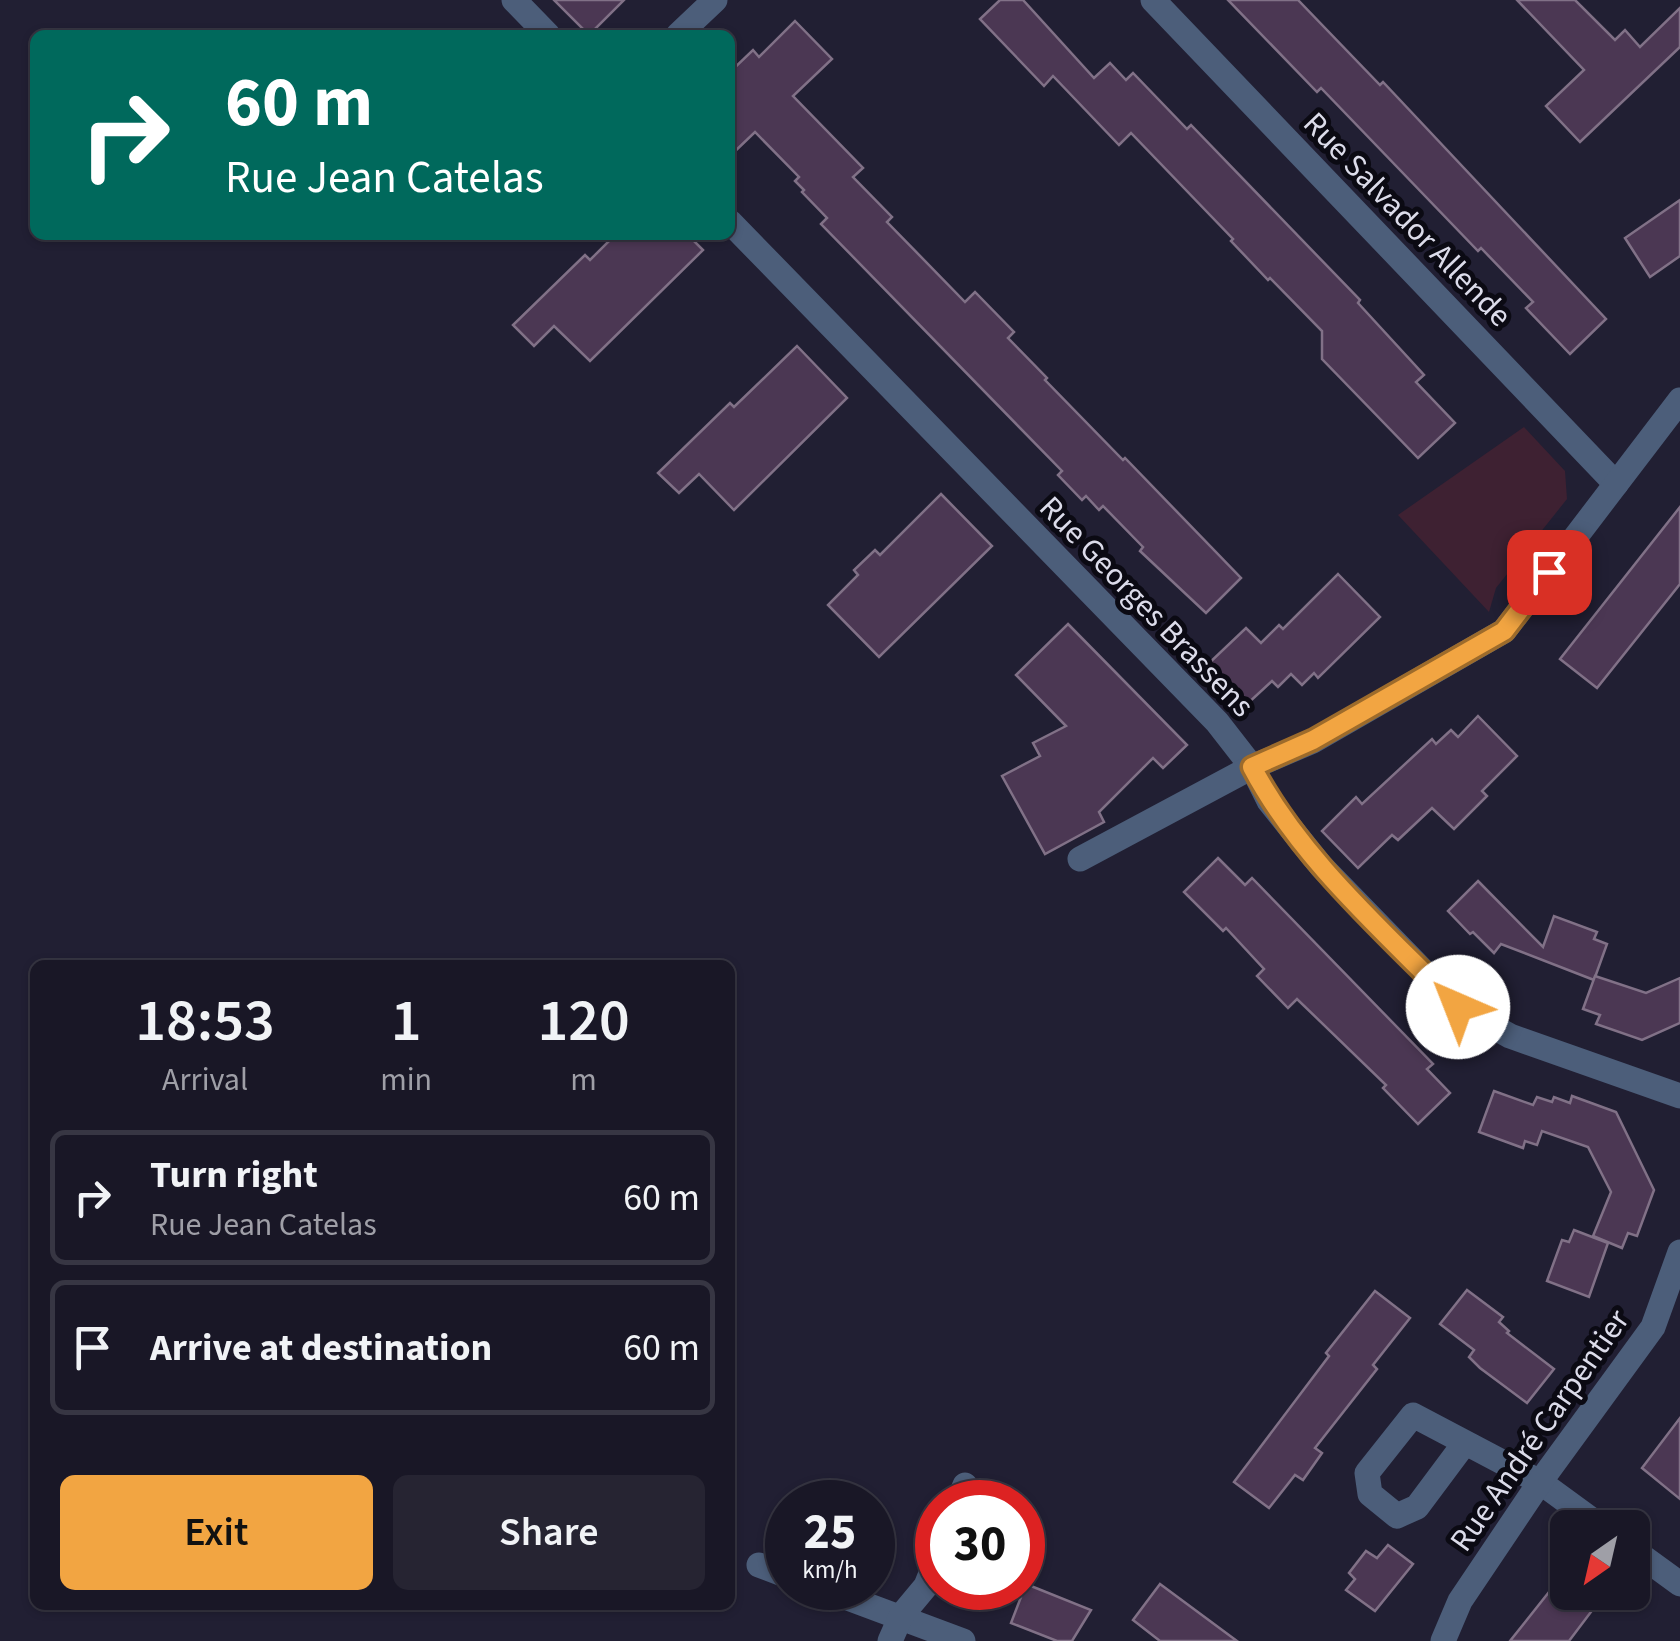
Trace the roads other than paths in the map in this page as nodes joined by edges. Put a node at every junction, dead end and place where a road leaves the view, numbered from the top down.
1 (514, 0) edge
2 (716, 0) edge
3 (1153, 0) edge
4 (543, 30) edge
5 (683, 30) edge
6 (735, 227) edge
7 (1680, 400) edge
8 (1616, 484) junction
9 (1252, 767) junction
10 (1080, 859) dead end
11 (1680, 1096) edge
12 (1680, 1252) edge
13 (1464, 1444) dead end
14 (1540, 1482) junction
15 (1578, 1510) edge
16 (1650, 1560) edge
17 (759, 1566) dead end
18 (765, 1568) edge
19 (1678, 1578) edge
20 (915, 1599) edge
21 (884, 1610) edge
22 (901, 1616) junction
23 (890, 1641) edge
24 (963, 1641) edge
25 (1444, 1641) edge

1 - 4 street
2 - 5 street
3 - 8 street, Rue Salvador Allende
6 - 9 street, Rue Georges Brassens
7 - 8 street
8 - 9 street
9 - 10 street
9 - 11 street, Rue Georges Brassens
12 - 14 street, Rue André Carpentier
13 - 14 street
14 - 15 street
14 - 25 street, Rue André Carpentier
16 - 19 street
17 - 18 street
20 - 22 street
21 - 22 street
22 - 23 street
22 - 24 street

